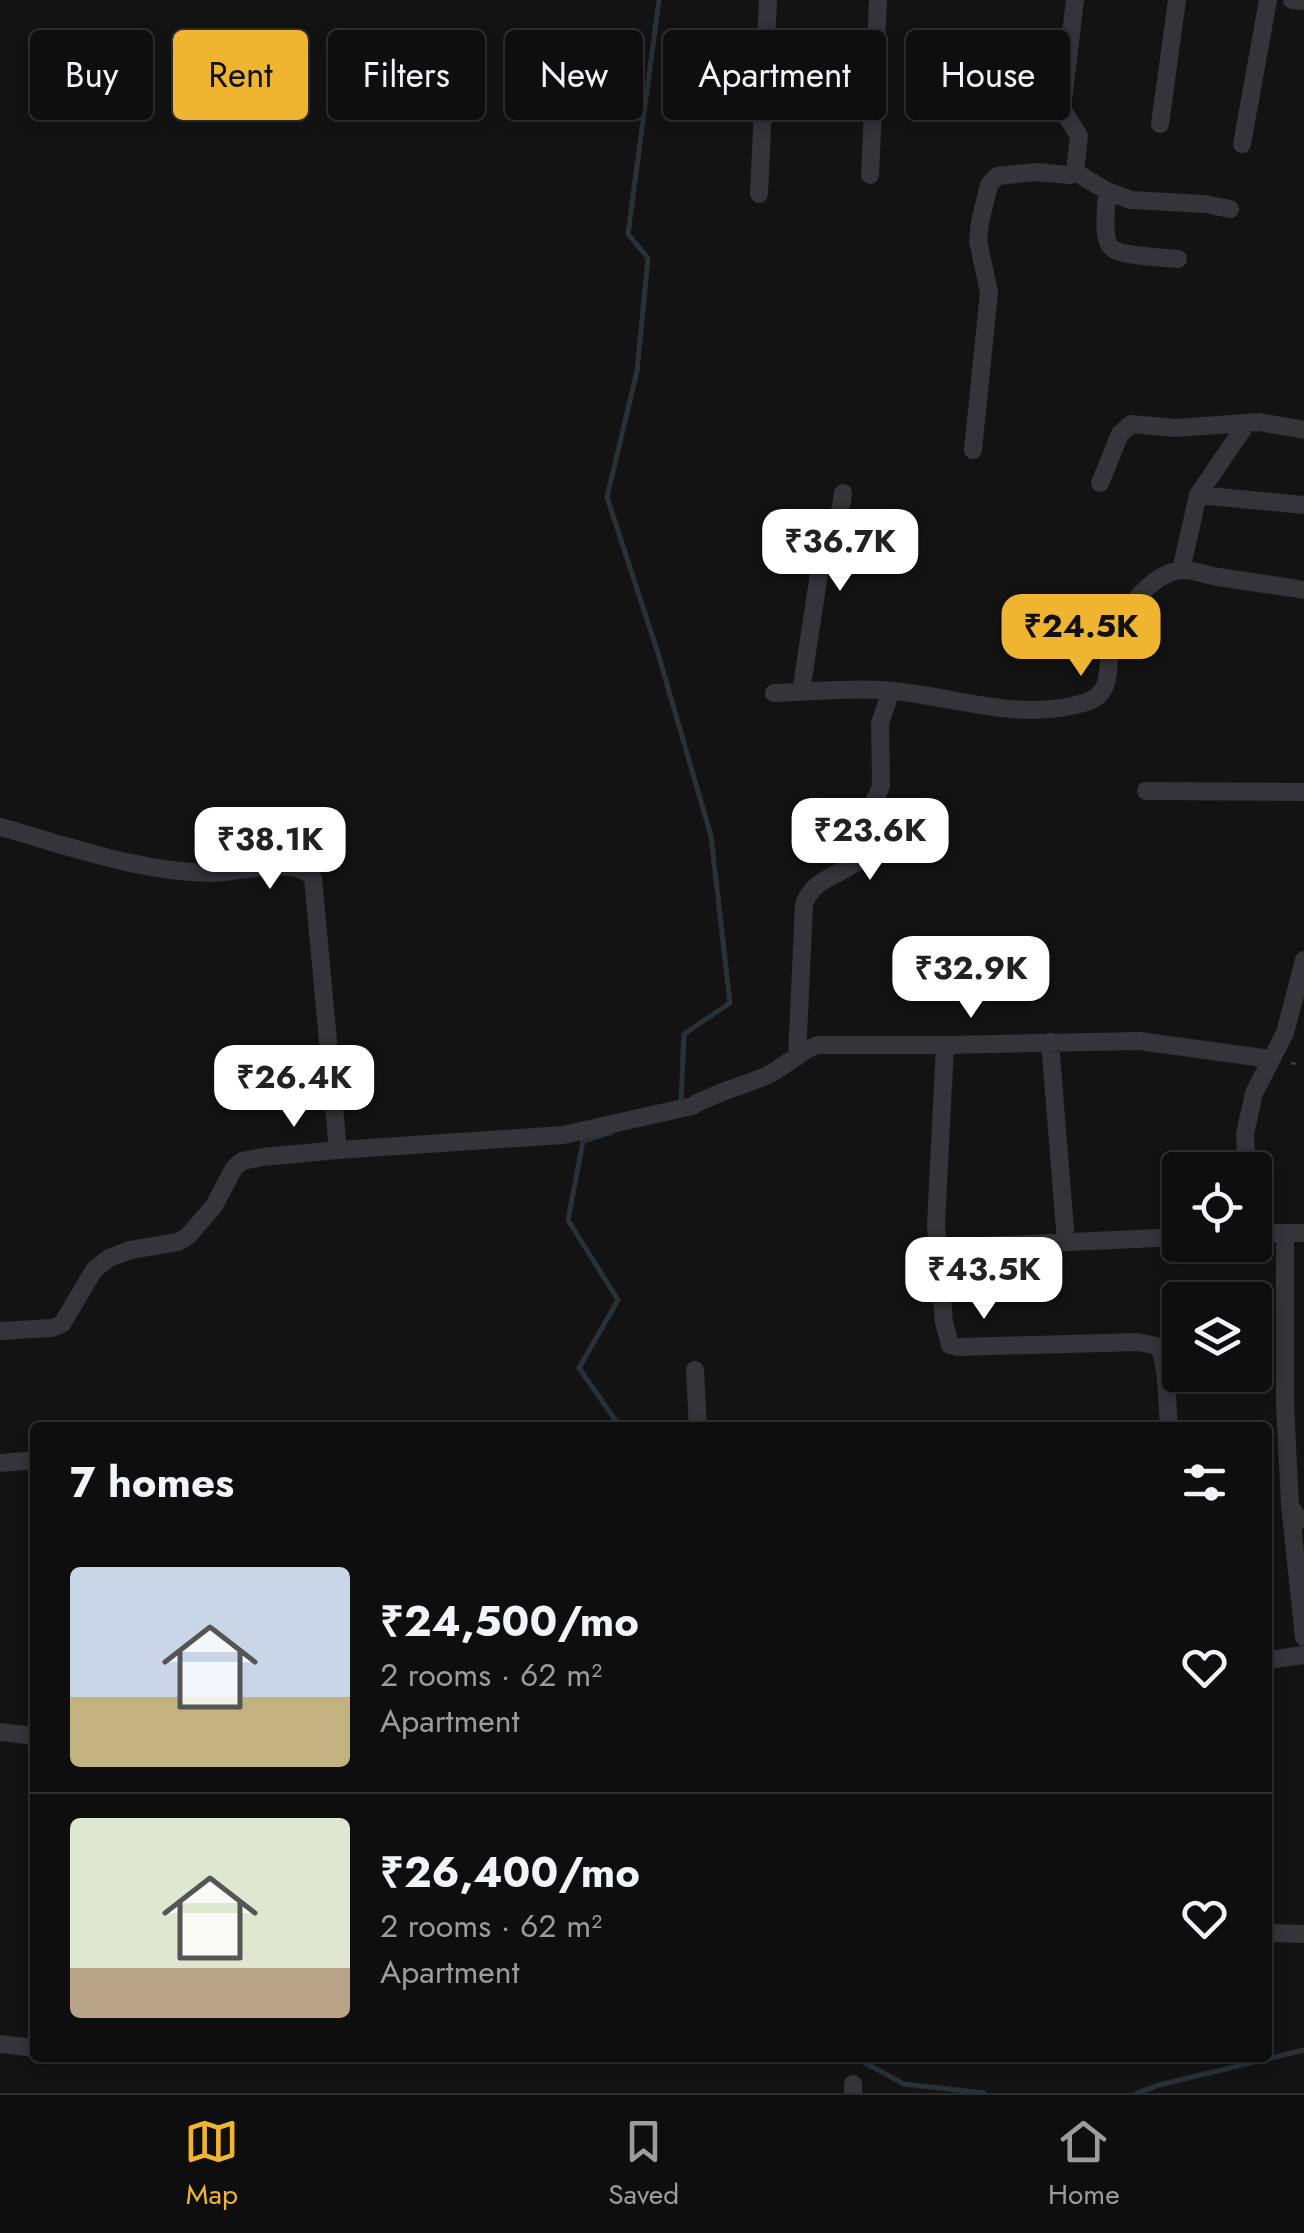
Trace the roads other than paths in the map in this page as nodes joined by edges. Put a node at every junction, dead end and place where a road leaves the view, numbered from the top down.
1 (768, 0) edge
2 (878, 0) edge
3 (1075, 0) edge
4 (1177, 0) edge
5 (1268, 0) edge
6 (1292, 0) edge
7 (1304, 2) edge
8 (1160, 124) dead end
9 (1242, 144) dead end
10 (1076, 172) junction
11 (870, 176) dead end
12 (1108, 191) junction
13 (760, 194) dead end
14 (1230, 209) dead end
15 (1178, 259) dead end
16 (1247, 423) junction
17 (1304, 430) edge
18 (973, 450) dead end
19 (1100, 483) dead end
20 (843, 493) dead end
21 (1198, 495) junction
22 (1304, 505) edge
23 (1182, 570) junction
24 (1304, 590) edge
25 (891, 691) junction
26 (774, 692) dead end
27 (801, 692) junction
28 (1146, 791) dead end
29 (1304, 792) edge
30 (0, 827) edge
31 (1304, 960) edge
32 (1050, 1042) junction
33 (945, 1045) junction
34 (796, 1056) junction
35 (1271, 1060) junction
36 (338, 1150) junction
37 (1246, 1152) edge
38 (1294, 1234) edge
39 (1162, 1238) edge
40 (1066, 1242) junction
41 (938, 1248) junction
42 (0, 1331) edge
43 (695, 1370) dead end
44 (698, 1422) edge
45 (1169, 1422) edge
46 (30, 1460) edge
47 (0, 1463) edge
48 (1289, 1483) junction
49 (1272, 1484) edge
50 (1290, 1505) junction
51 (1304, 1520) edge
52 (1304, 1637) edge
53 (1304, 1654) edge
54 (1272, 1659) edge
55 (0, 1732) edge
56 (30, 1735) edge
57 (1272, 1933) edge
58 (1304, 1934) edge
59 (0, 2044) edge
60 (30, 2047) edge

1 - 13 street
2 - 11 street
3 - 10 street
4 - 8 street
5 - 9 street
6 - 7 street
10 - 12 street
10 - 18 street
12 - 14 street
12 - 15 street
16 - 17 street
16 - 19 street
16 - 21 street
20 - 27 street
21 - 22 street
21 - 23 street
23 - 24 street
23 - 25 street
25 - 27 street
25 - 34 street
26 - 27 street
28 - 29 street
30 - 36 street
31 - 35 street
32 - 33 street
32 - 35 street
32 - 40 street
33 - 34 street
33 - 41 street
34 - 36 street
35 - 37 street
36 - 42 street
38 - 48 street
39 - 40 street
40 - 41 street
41 - 45 street
43 - 44 street
46 - 47 street
48 - 49 street
48 - 50 street
50 - 51 street
50 - 52 street
53 - 54 street
55 - 56 street
57 - 58 street
59 - 60 street

